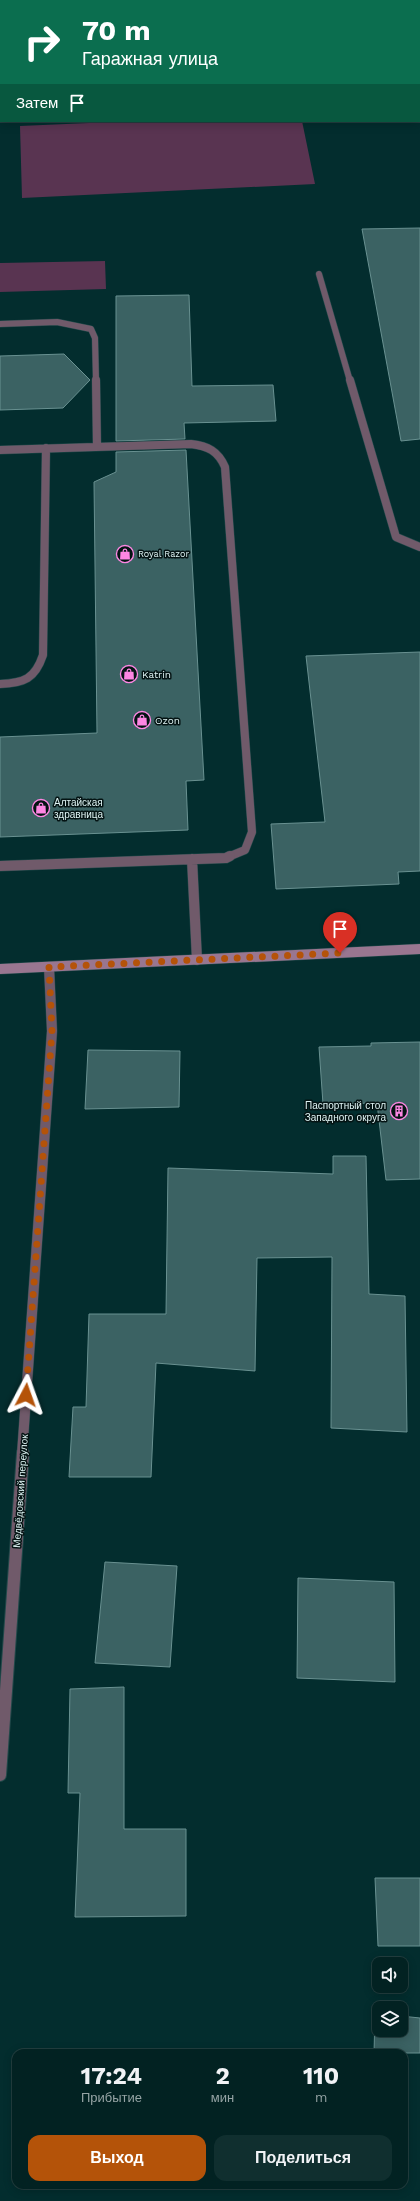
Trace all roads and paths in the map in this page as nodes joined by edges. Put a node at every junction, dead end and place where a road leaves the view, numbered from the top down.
1 (319, 274) dead end
2 (0, 324) edge
3 (97, 447) junction
4 (46, 448) junction
5 (0, 450) edge
6 (420, 547) edge
7 (0, 684) edge
8 (192, 859) junction
9 (0, 866) edge
10 (420, 950) edge
11 (197, 960) junction
12 (49, 967) junction
13 (0, 969) edge
14 (0, 1775) edge

1 - 6 street
2 - 3 street
3 - 4 street
3 - 8 street
4 - 5 street
4 - 7 street
8 - 9 street
8 - 11 street
10 - 11 street
11 - 12 street
12 - 13 street
12 - 14 street, Медвёдовский переулок

